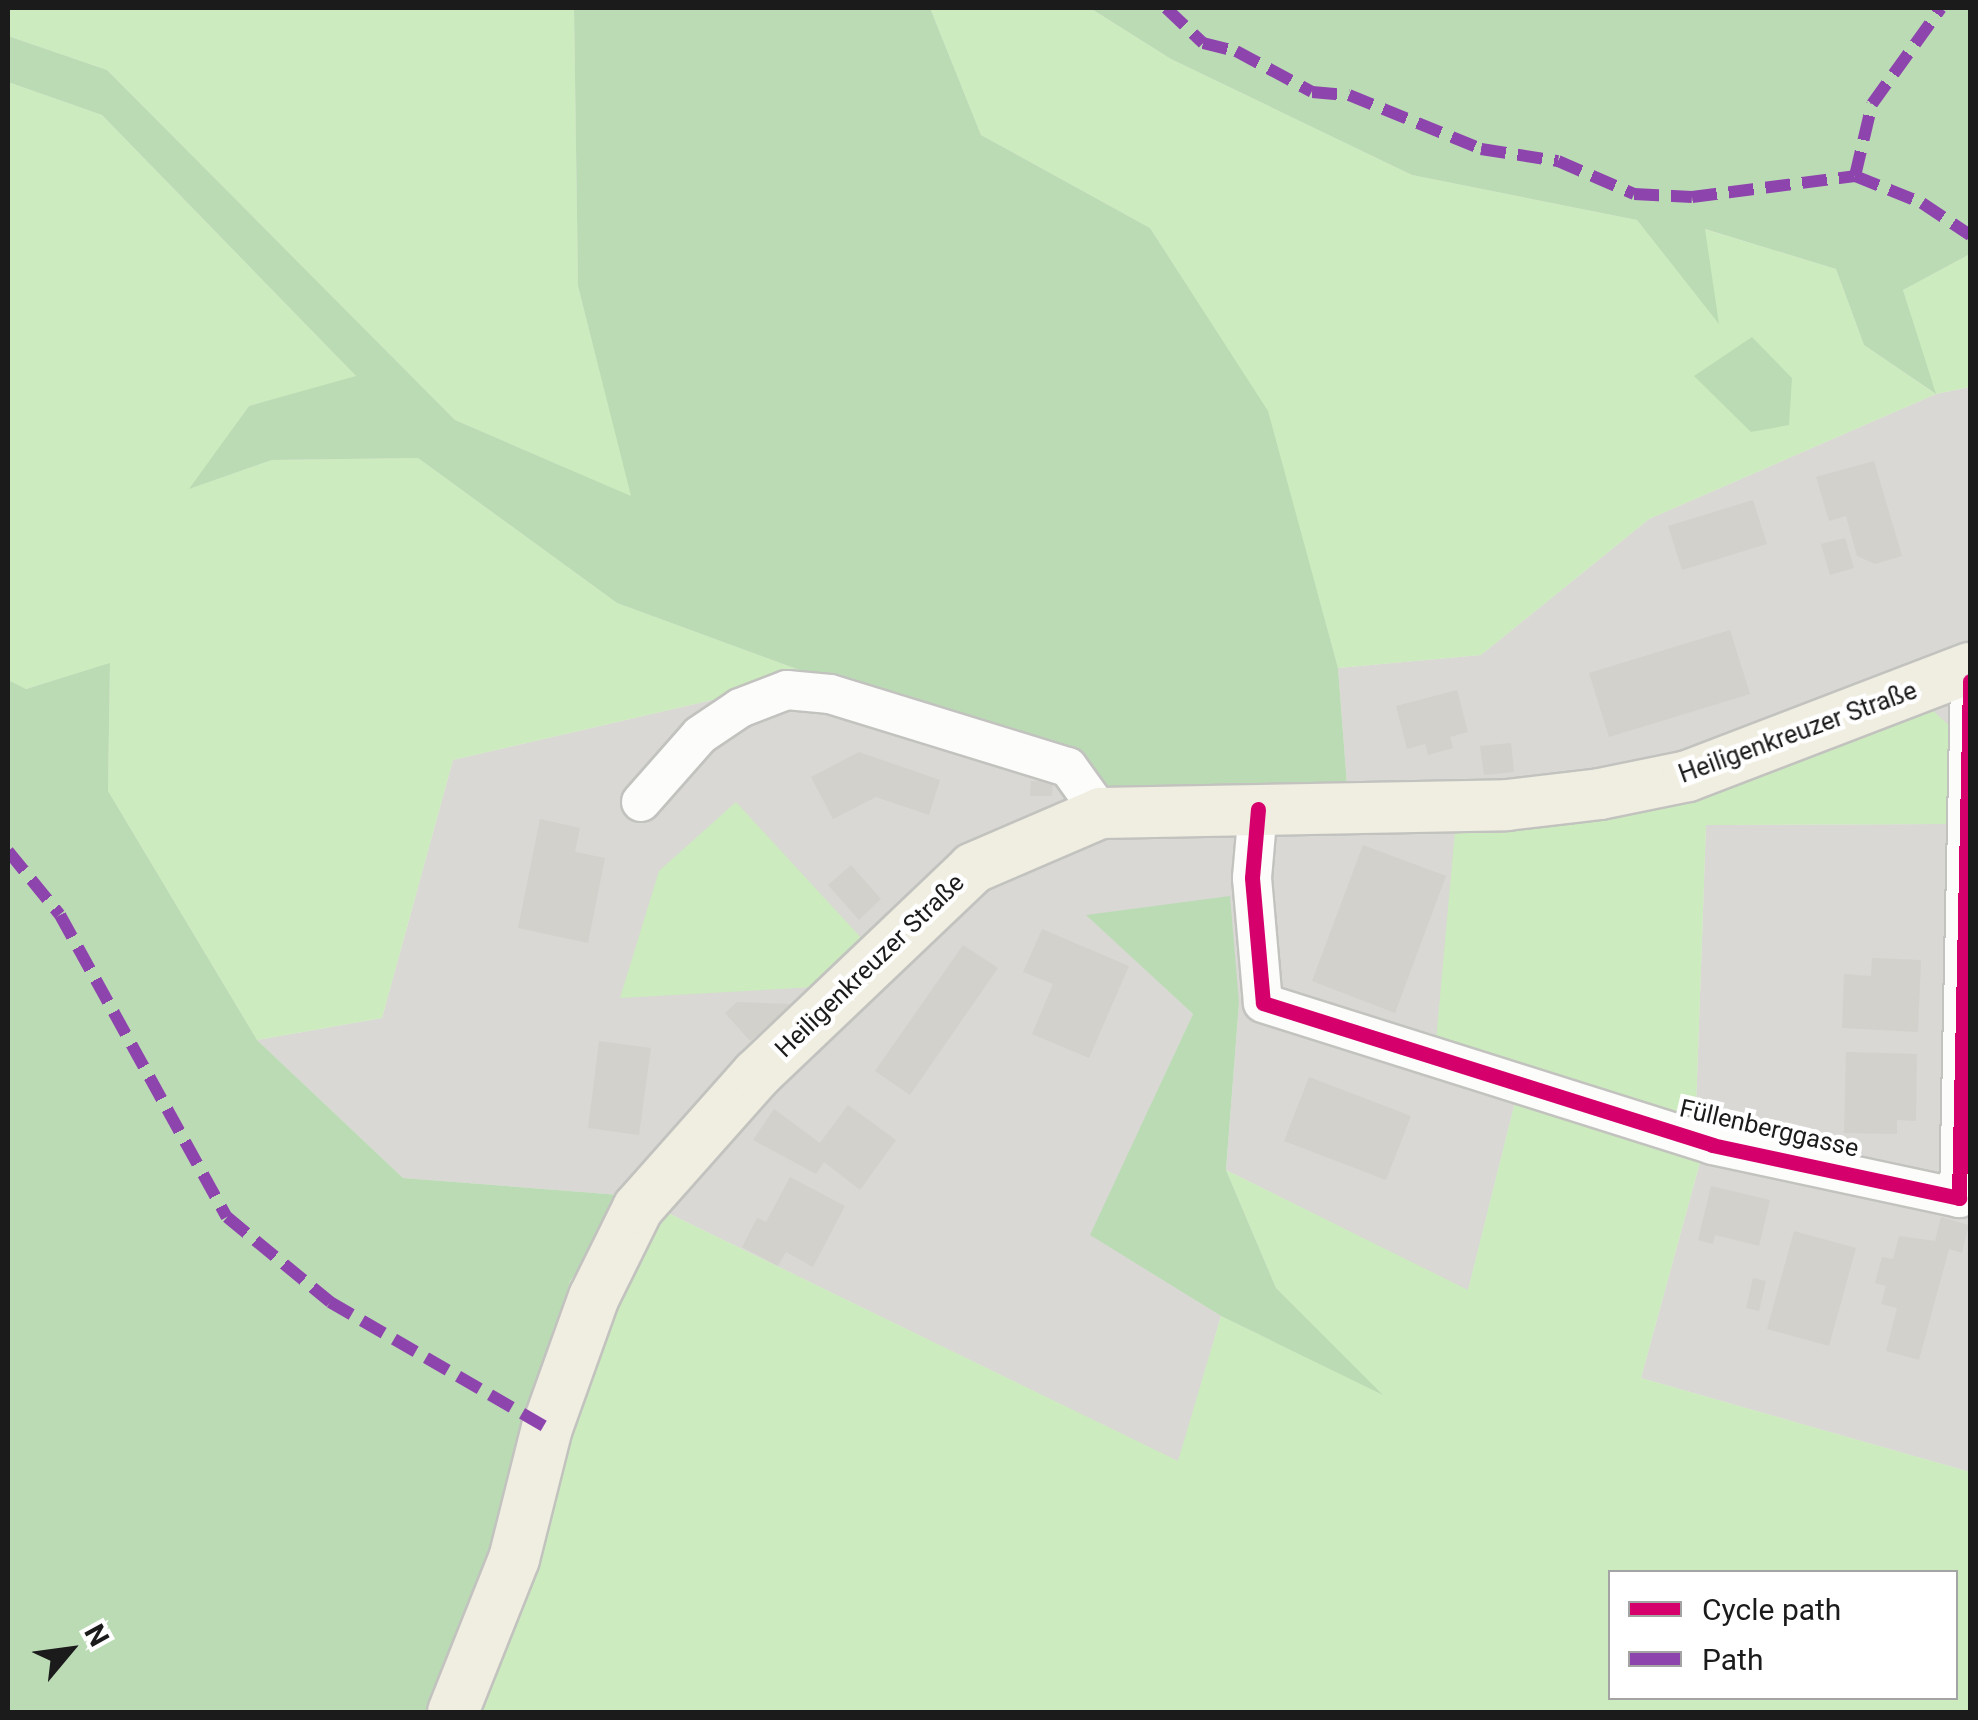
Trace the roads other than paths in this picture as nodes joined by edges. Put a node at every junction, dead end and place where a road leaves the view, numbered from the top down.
1 (1970, 668) edge
2 (1970, 682) edge
3 (641, 802) dead end
4 (1258, 809) junction
5 (1101, 813) junction
6 (453, 1712) edge

1 - 4 main road, Heiligenkreuzer Straße
2 - 4 street, Füllenberggasse
3 - 5 street
4 - 5 main road, Heiligenkreuzer Straße
5 - 6 main road, Heiligenkreuzer Straße

